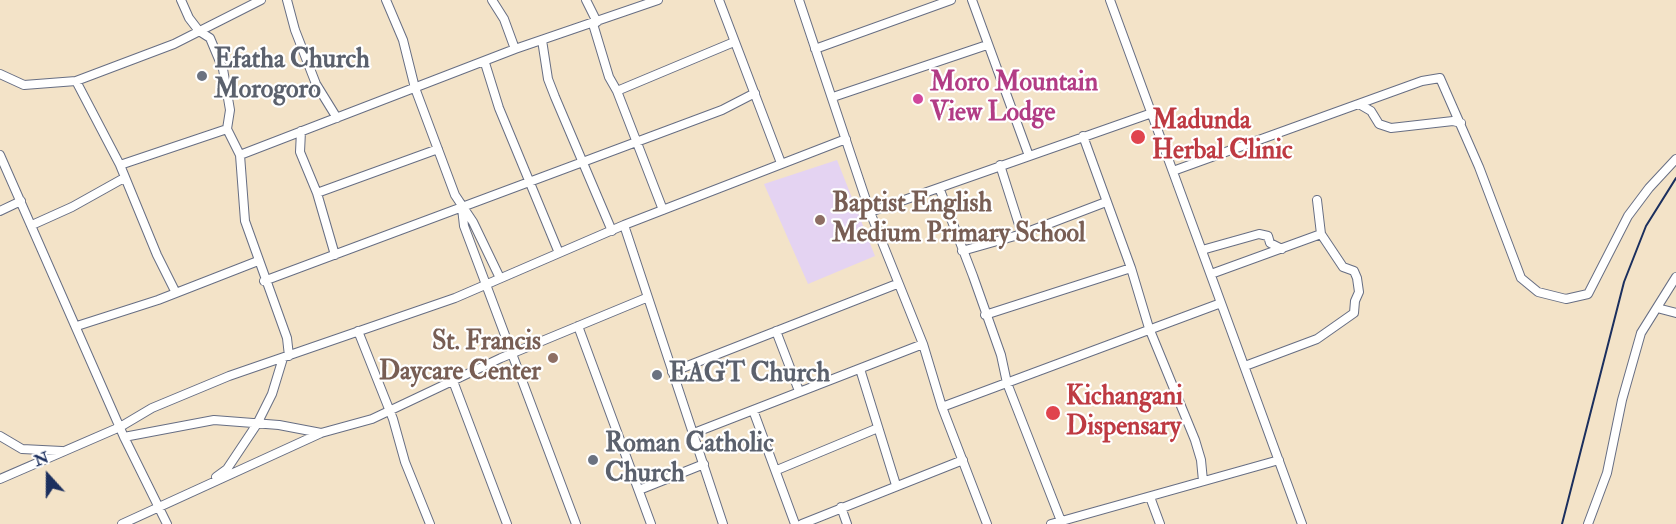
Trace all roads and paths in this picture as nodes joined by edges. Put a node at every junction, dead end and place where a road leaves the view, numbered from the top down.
1 (181, 0) edge
2 (261, 0) edge
3 (287, 0) edge
4 (386, 0) edge
5 (492, 0) edge
6 (586, 0) edge
7 (658, 0) edge
8 (718, 0) edge
9 (798, 0) edge
10 (951, 0) edge
11 (972, 0) edge
12 (1110, 0) edge
13 (595, 23) junction
14 (199, 31) junction
15 (542, 40) junction
16 (734, 42) junction
17 (987, 45) junction
18 (515, 49) junction
19 (815, 49) junction
20 (485, 63) junction
21 (0, 74) edge
22 (76, 81) junction
23 (415, 88) junction
24 (618, 91) junction
25 (755, 93) junction
26 (833, 98) junction
27 (1359, 104) junction
28 (1152, 113) junction
29 (337, 118) junction
30 (1461, 123) junction
31 (227, 129) junction
32 (301, 131) junction
33 (1083, 136) junction
34 (846, 139) junction
35 (636, 142) junction
36 (438, 149) junction
37 (0, 155) edge
38 (240, 155) junction
39 (1029, 156) junction
40 (1676, 159) edge
41 (584, 162) junction
42 (782, 163) junction
43 (120, 165) junction
44 (1000, 165) junction
45 (7, 168) junction
46 (1173, 171) junction
47 (0, 177) edge
48 (124, 178) junction
49 (530, 182) junction
50 (940, 190) junction
51 (316, 193) junction
52 (1317, 200) dead end
53 (21, 201) junction
54 (1106, 202) junction
55 (462, 208) junction
56 (663, 210) junction
57 (0, 211) edge
58 (870, 212) junction
59 (32, 225) junction
60 (624, 225) junction
61 (612, 231) junction
62 (1022, 234) junction
63 (1321, 234) junction
64 (1282, 249) junction
65 (1202, 250) junction
66 (962, 251) junction
67 (559, 253) junction
68 (335, 255) junction
69 (258, 261) junction
70 (1131, 268) junction
71 (1211, 274) junction
72 (499, 276) junction
73 (1676, 277) edge
74 (264, 281) junction
75 (487, 282) junction
76 (897, 284) junction
77 (176, 293) junction
78 (646, 298) junction
79 (1221, 303) junction
80 (1657, 308) junction
81 (1676, 313) edge
82 (985, 315) junction
83 (77, 326) junction
84 (578, 326) junction
85 (1149, 328) junction
86 (776, 330) junction
87 (358, 331) junction
88 (923, 344) junction
89 (513, 353) junction
90 (286, 357) junction
91 (1245, 366) junction
92 (860, 369) junction
93 (672, 372) junction
94 (453, 381) junction
95 (1007, 383) junction
96 (799, 391) junction
97 (942, 406) junction
98 (753, 410) junction
99 (389, 411) junction
100 (257, 424) junction
101 (120, 427) junction
102 (878, 428) junction
103 (321, 432) junction
104 (694, 433) junction
105 (0, 436) edge
106 (124, 437) junction
107 (67, 451) junction
108 (963, 460) junction
109 (1279, 460) junction
110 (704, 464) junction
111 (777, 470) junction
112 (0, 479) edge
113 (1203, 481) junction
114 (896, 485) junction
115 (204, 486) junction
116 (639, 490) junction
117 (1150, 497) junction
118 (158, 506) junction
119 (841, 507) junction
120 (1062, 521) junction
121 (122, 524) edge
122 (167, 524) edge
123 (430, 524) edge
124 (507, 524) edge
125 (576, 524) edge
126 (651, 524) edge
127 (723, 524) edge
128 (795, 524) edge
129 (802, 524) edge
130 (848, 524) edge
131 (987, 524) edge
132 (1051, 524) edge
133 (1160, 524) edge
134 (1302, 524) edge
135 (1588, 524) edge

1 - 14 street
2 - 14 street
3 - 29 street
4 - 23 street
5 - 18 street
6 - 13 street
7 - 13 street
8 - 16 street
9 - 19 street
10 - 19 street
11 - 17 street
12 - 28 street
13 - 15 street
13 - 24 street
14 - 22 street
14 - 31 street
15 - 18 street
15 - 41 street
16 - 24 street
16 - 25 street
17 - 26 street
17 - 39 street
18 - 20 street
19 - 26 street
20 - 23 street
20 - 49 street
21 - 22 street
22 - 43 street
23 - 29 street
23 - 36 street
24 - 35 street
25 - 35 street
25 - 42 street
26 - 34 street
27 - 30 street
27 - 30 street
27 - 46 street
28 - 33 street
28 - 46 street
29 - 32 street
30 - 40 street
31 - 38 street
31 - 43 street
32 - 38 street
32 - 51 street
33 - 39 street
33 - 54 street
34 - 42 street
34 - 58 street
35 - 41 street
35 - 56 street
36 - 51 street
36 - 55 street
37 - 45 street
38 - 69 street
39 - 44 street
41 - 49 street
41 - 61 street
42 - 56 street
43 - 48 street
44 - 50 street
44 - 62 street
45 - 47 street
45 - 53 street
46 - 65 street
48 - 59 street
48 - 77 street
49 - 55 street
49 - 67 street
50 - 58 street
50 - 66 street
51 - 68 street
52 - 63 street
53 - 57 street
53 - 59 street
54 - 62 street
54 - 70 street
55 - 68 street
55 - 72 street
55 - 75 street
56 - 60 street
58 - 76 street
59 - 83 street
60 - 61 street
60 - 78 street
61 - 67 street
62 - 66 street
63 - 64 street
63 - 91 street
64 - 65 street
64 - 71 street
65 - 71 street
66 - 82 street
67 - 72 street
68 - 74 street
69 - 74 street
69 - 77 street
70 - 82 street
70 - 85 street
71 - 79 street
72 - 75 street
73 - 80 street
74 - 90 street
75 - 87 street
75 - 89 street
76 - 86 street
76 - 88 street
77 - 83 street
78 - 84 street
78 - 93 street
79 - 85 street
79 - 91 street
80 - 81 street
80 - 135 street
82 - 95 street
83 - 101 street
84 - 89 street
84 - 116 street
85 - 95 street
85 - 113 street
86 - 93 street
86 - 96 street
87 - 90 street
87 - 99 street
88 - 92 street
88 - 97 street
89 - 94 street
89 - 125 street
90 - 100 street
90 - 101 street
91 - 109 street
92 - 96 street
92 - 102 street
93 - 104 street
94 - 99 street
94 - 124 street
95 - 97 street
95 - 120 street
96 - 98 street
97 - 108 street
98 - 104 street
98 - 111 street
99 - 103 street
99 - 123 street
100 - 103 street
100 - 106 street
100 - 115 street
101 - 106 street
101 - 107 street
102 - 111 street
102 - 114 street
103 - 115 street
104 - 110 street
105 - 107 street
106 - 118 street
107 - 112 street
108 - 114 street
108 - 131 street
109 - 113 street
109 - 134 street
110 - 116 street
110 - 127 street
111 - 128 street
113 - 117 street
114 - 119 street
115 - 118 street
116 - 126 street
117 - 120 street
117 - 133 street
118 - 121 street
118 - 122 street
119 - 129 street
119 - 130 street
120 - 132 street

